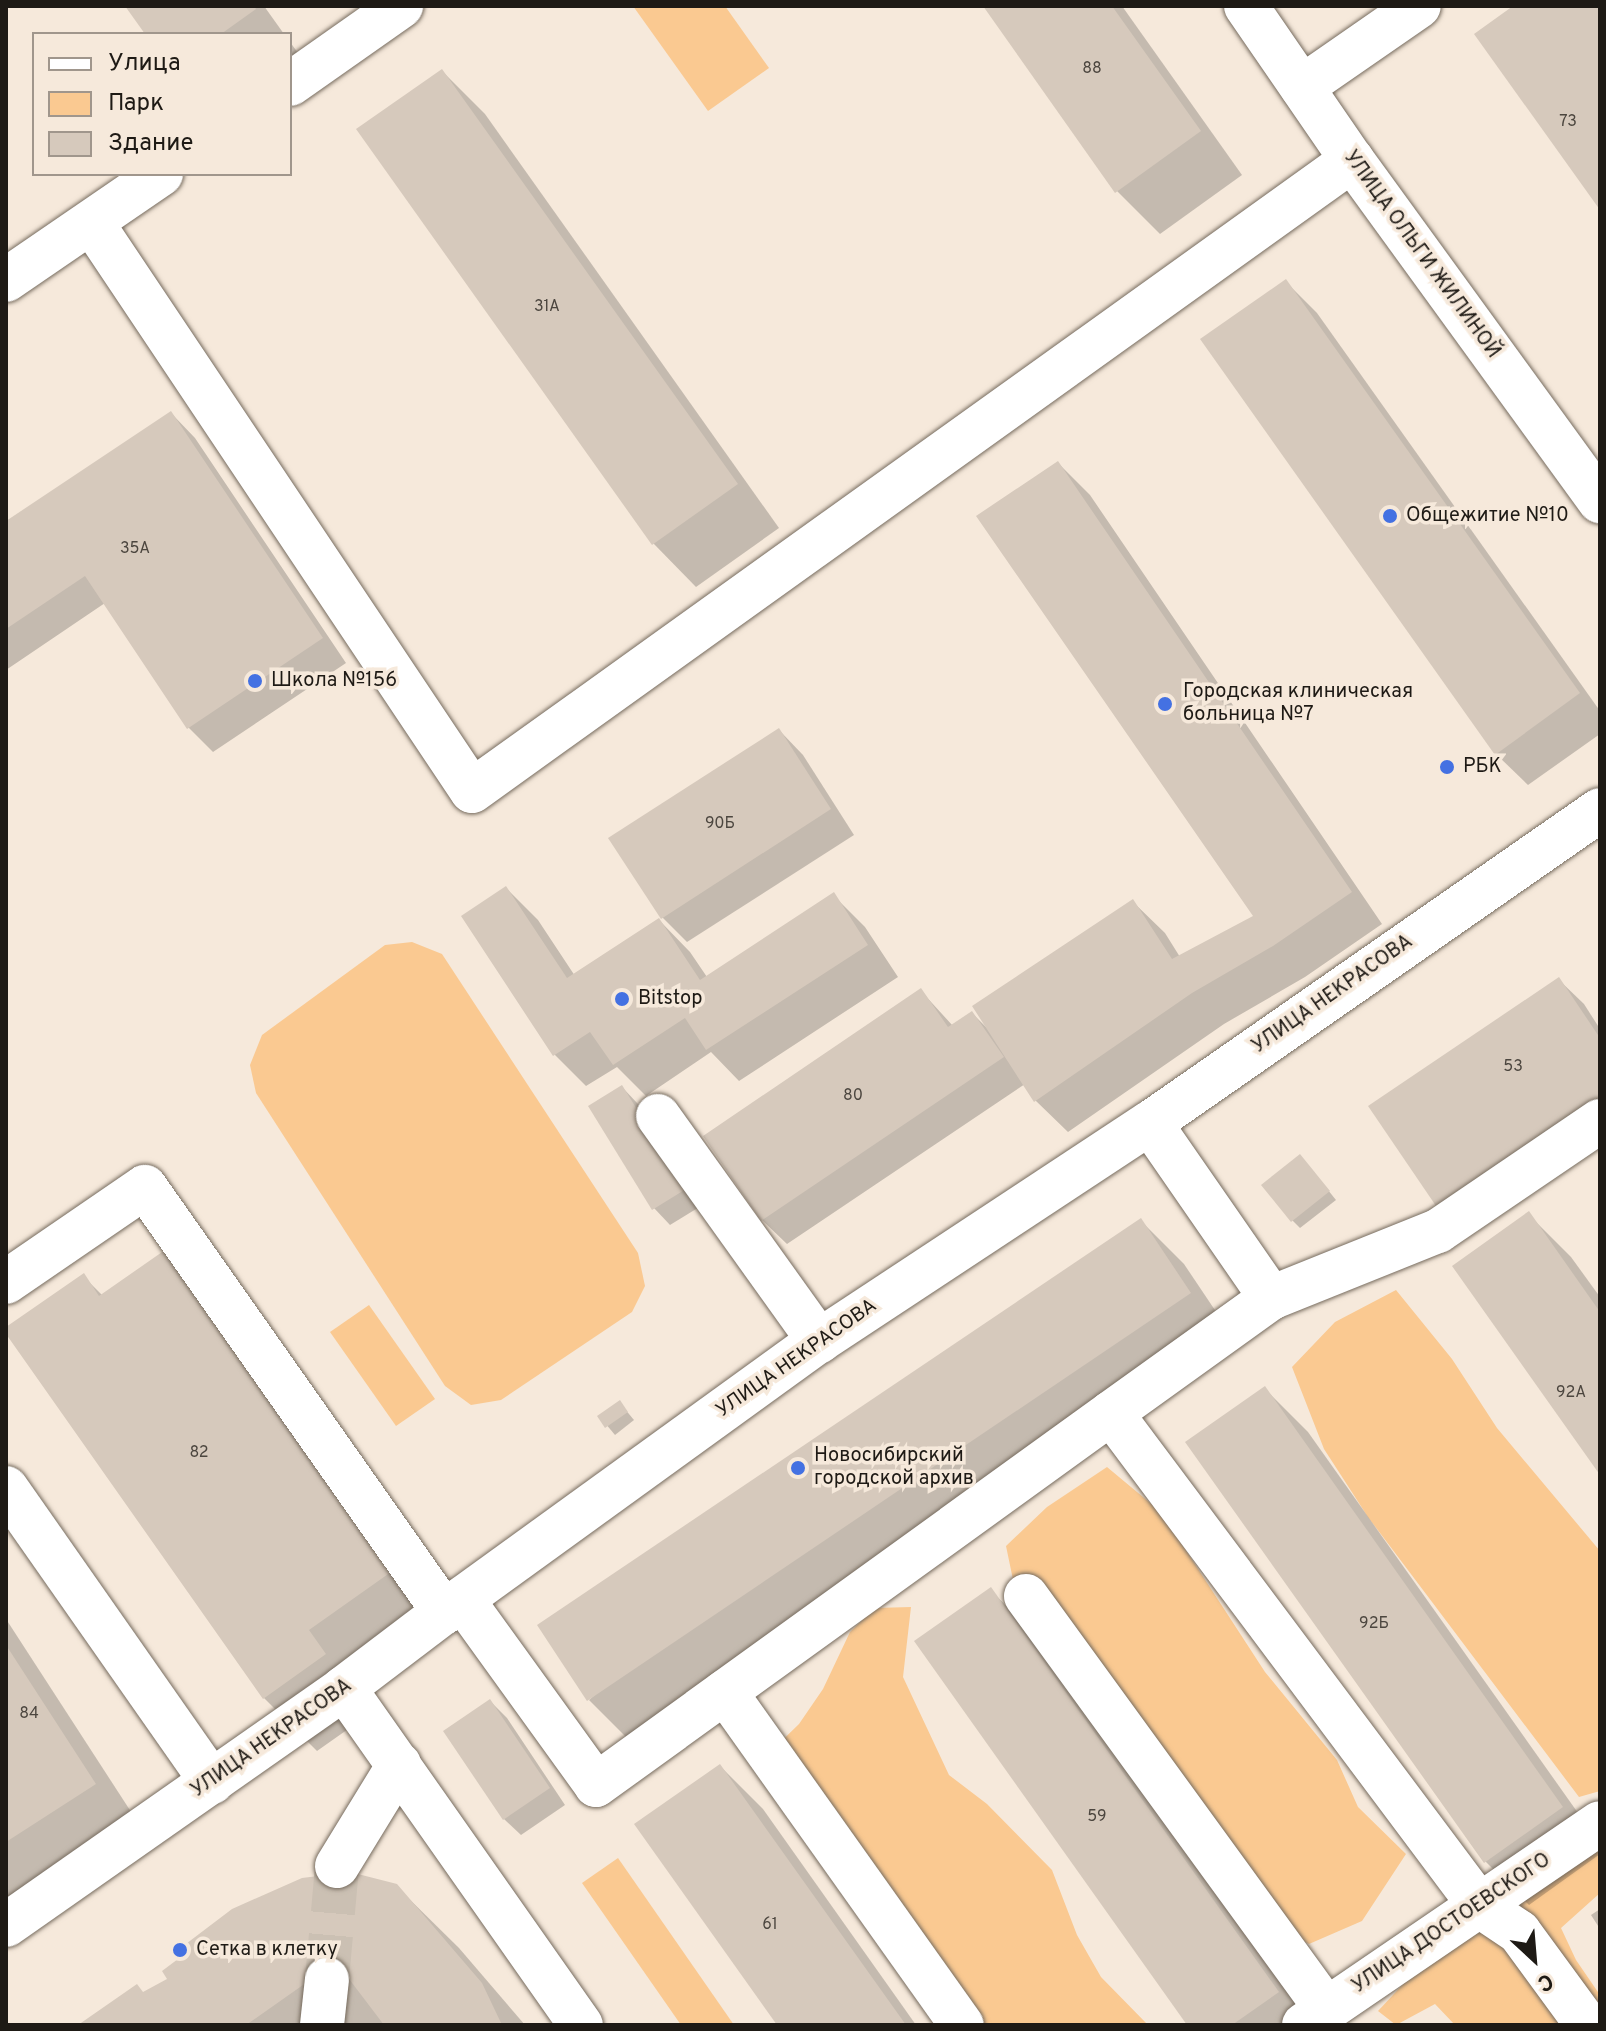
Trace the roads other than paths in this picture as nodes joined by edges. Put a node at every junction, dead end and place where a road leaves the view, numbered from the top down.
1 (401, 6) edge
2 (1246, 6) edge
3 (1419, 6) edge
4 (292, 83) edge
5 (1302, 87) junction
6 (1352, 160) junction
7 (158, 176) edge
8 (92, 223) junction
9 (6, 280) edge
10 (1600, 501) edge
11 (1600, 810) edge
12 (658, 1116) dead end
13 (1600, 1121) edge
14 (1150, 1123) junction
15 (6, 1282) edge
16 (1271, 1298) junction
17 (819, 1341) junction
18 (1111, 1413) junction
19 (6, 1488) edge
20 (1026, 1596) dead end
21 (453, 1605) junction
22 (344, 1688) junction
23 (725, 1692) junction
24 (399, 1765) junction
25 (212, 1782) junction
26 (1600, 1823) edge
27 (337, 1866) tunnel mouth
28 (1480, 1906) junction
29 (6, 1925) edge
30 (327, 1979) tunnel mouth
31 (1311, 2021) edge
32 (322, 2025) edge
33 (581, 2025) edge
34 (962, 2025) edge
35 (1587, 2025) edge

1 - 4 street
2 - 5 street, УЛИЦА ОЛЬГИ ЖИЛИНОЙ
3 - 5 street
5 - 6 street, УЛИЦА ОЛЬГИ ЖИЛИНОЙ
6 - 8 street
6 - 10 street, УЛИЦА ОЛЬГИ ЖИЛИНОЙ
7 - 8 street
8 - 9 street
11 - 14 street, УЛИЦА НЕКРАСОВА
12 - 17 street
13 - 16 street
14 - 16 street
14 - 17 street, УЛИЦА НЕКРАСОВА
15 - 21 street
16 - 18 street
17 - 21 street, УЛИЦА НЕКРАСОВА
18 - 23 street
18 - 28 street
19 - 25 street
20 - 31 street
21 - 22 street, УЛИЦА НЕКРАСОВА
21 - 23 street
22 - 24 street
22 - 25 street, УЛИЦА НЕКРАСОВА
23 - 34 street
24 - 27 street
24 - 33 street
25 - 29 street, УЛИЦА НЕКРАСОВА
26 - 28 street, УЛИЦА ДОСТОЕВСКОГО
28 - 31 street, УЛИЦА ДОСТОЕВСКОГО
28 - 35 street
30 - 32 street

